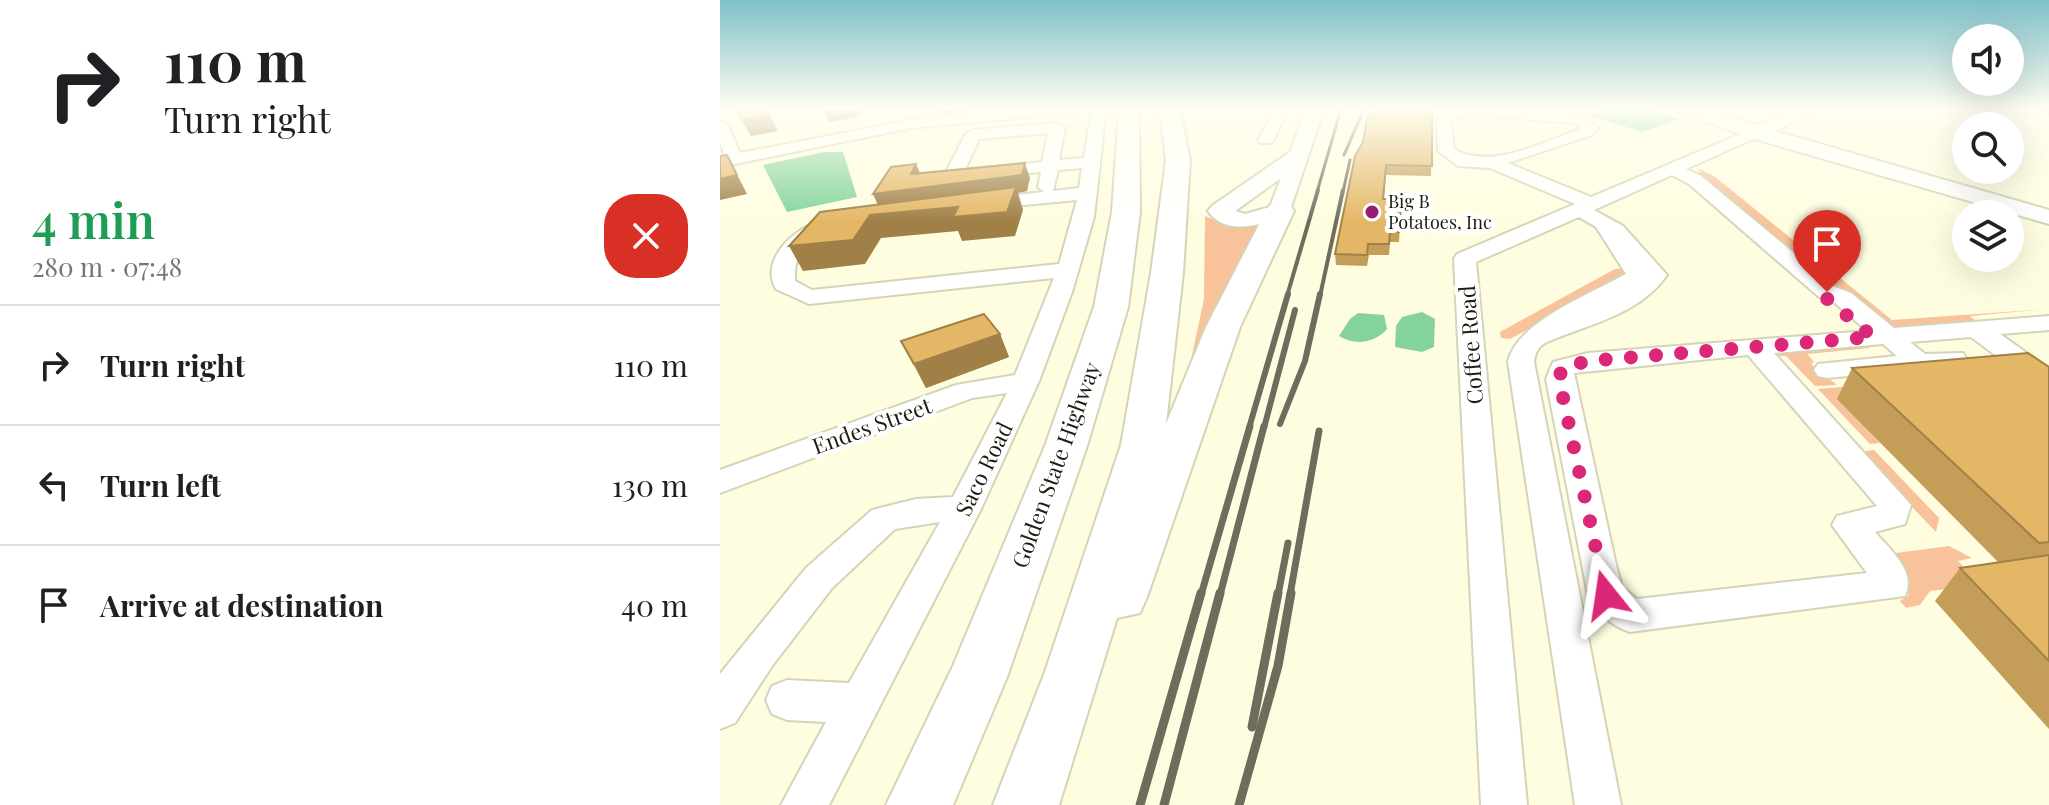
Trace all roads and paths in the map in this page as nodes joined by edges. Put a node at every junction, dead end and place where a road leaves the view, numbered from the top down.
1 (1053, 146) edge
2 (765, 147) edge
3 (967, 147) edge
4 (1046, 147) edge
5 (1095, 147) edge
6 (1128, 147) edge
7 (1176, 147) edge
8 (1301, 147) edge
9 (1446, 147) edge
10 (1546, 147) edge
11 (1724, 147) edge
12 (1817, 147) edge
13 (1825, 147) edge
14 (726, 152) edge
15 (964, 153) junction
16 (1298, 156) junction
17 (1093, 162) junction
18 (1493, 163) junction
19 (1050, 166) junction
20 (1672, 169) junction
21 (1047, 187) dead end
22 (1088, 193) junction
23 (2049, 205) edge
24 (959, 206) edge
25 (1280, 211) junction
26 (1592, 213) junction
27 (2049, 217) edge
28 (844, 221) edge
29 (1068, 270) junction
30 (2049, 323) edge
31 (1976, 329) junction
32 (1881, 337) junction
33 (1755, 348) junction
34 (1954, 359) edge
35 (1912, 362) junction
36 (1827, 370) dead end
37 (1026, 381) junction
38 (2049, 382) edge
39 (720, 482) edge
40 (965, 509) junction
41 (787, 700) dead end
42 (861, 704) junction
43 (720, 709) edge
44 (804, 805) edge
45 (919, 805) edge
46 (1026, 805) edge
47 (1038, 805) edge
48 (1504, 805) edge
49 (1598, 805) edge

1 - 19 street
2 - 14 street
3 - 15 street
4 - 15 street
5 - 17 street, Saco Road
6 - 45 highway, Golden State Highway
7 - 46 highway
8 - 16 main road
9 - 18 street
10 - 18 street
11 - 20 street, Coffee Road
12 - 27 main road
13 - 23 main road
15 - 19 street
16 - 25 main road
16 - 25 main road
17 - 19 street
17 - 22 street, Saco Road
18 - 26 street
19 - 21 street
20 - 26 street, Coffee Road
20 - 32 street
22 - 24 street
22 - 29 street, Saco Road
25 - 47 highway
26 - 48 street, Coffee Road
26 - 49 street
28 - 29 street
29 - 37 street, Saco Road
30 - 31 street
31 - 32 street
31 - 38 street
32 - 33 street
32 - 35 street
33 - 33 street
34 - 35 street
35 - 36 street
37 - 39 street, Endes Street
37 - 40 street, Saco Road
40 - 42 street, Saco Road
40 - 43 street
41 - 42 street
42 - 44 street, Saco Road

